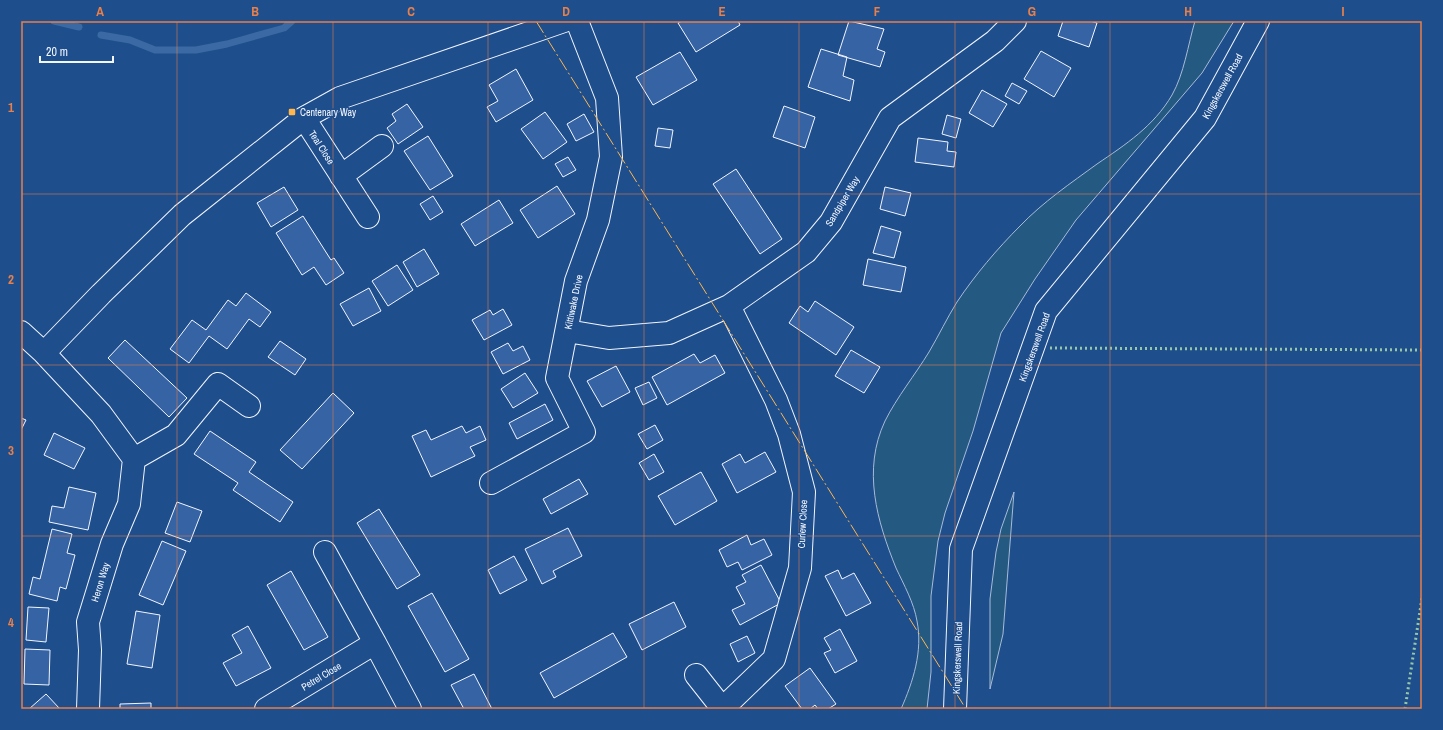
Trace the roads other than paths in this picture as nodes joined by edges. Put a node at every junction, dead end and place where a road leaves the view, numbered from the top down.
1 (564, 21) edge
2 (577, 21) edge
3 (1014, 21) edge
4 (1258, 21) edge
5 (304, 118) junction
6 (382, 146) dead end
7 (341, 176) junction
8 (368, 216) dead end
9 (729, 306) junction
10 (567, 331) junction
11 (21, 332) edge
12 (44, 353) junction
13 (249, 406) dead end
14 (134, 459) junction
15 (491, 482) dead end
16 (325, 552) dead end
17 (375, 642) junction
18 (696, 675) dead end
19 (88, 709) edge
20 (266, 709) edge
21 (410, 709) edge
22 (722, 709) edge
23 (955, 709) edge

1 - 5 street
2 - 10 street, Kittiwake Drive
3 - 9 street, Sandpiper Way
4 - 23 street, Kingskerswell Road
5 - 7 street, Teal Close
5 - 12 street
6 - 7 street, Teal Close
7 - 8 street, Teal Close
9 - 10 street, Sandpiper Way
9 - 22 street, Curlew Close
10 - 15 street, Kittiwake Drive
11 - 12 street
12 - 14 street
13 - 14 street
14 - 19 street, Heron Way
16 - 17 street
17 - 20 street, Petrel Close
17 - 21 street
18 - 22 street, Curlew Close

